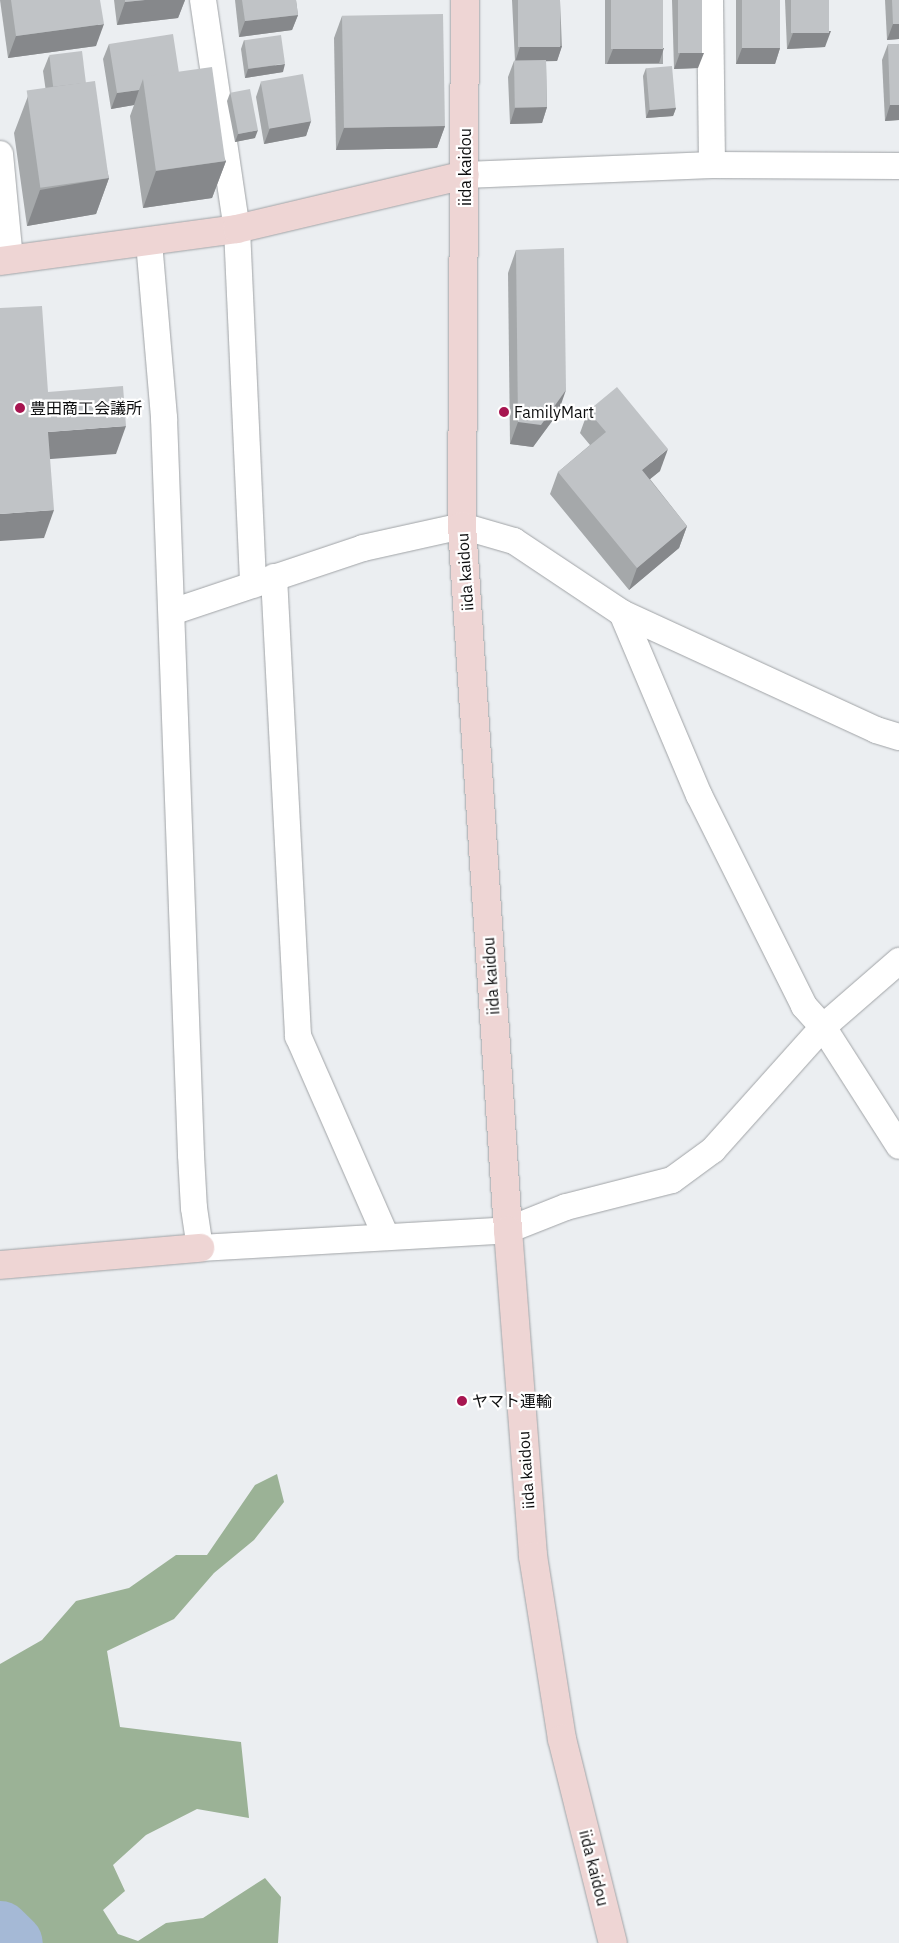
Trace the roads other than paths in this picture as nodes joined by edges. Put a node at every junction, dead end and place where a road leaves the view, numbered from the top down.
1 (203, 0) edge
2 (465, 0) edge
3 (710, 0) edge
4 (0, 154) edge
5 (712, 165) junction
6 (899, 166) edge
7 (465, 175) junction
8 (237, 229) junction
9 (149, 242) junction
10 (5, 260) edge
11 (462, 526) junction
12 (264, 581) junction
13 (172, 612) junction
14 (622, 613) junction
15 (899, 738) edge
16 (899, 961) edge
17 (823, 1027) junction
18 (899, 1146) edge
19 (508, 1230) junction
20 (386, 1236) junction
21 (200, 1248) junction
22 (0, 1265) edge
23 (613, 1943) edge

1 - 8 street
2 - 7 main road, iida kaidou
3 - 5 street
4 - 10 street
5 - 6 street
5 - 7 street
7 - 8 main road
7 - 11 main road, iida kaidou
8 - 9 main road
8 - 12 street
9 - 10 main road
9 - 13 street
11 - 12 street
11 - 14 street
11 - 19 main road, iida kaidou
12 - 13 street
12 - 20 street
13 - 21 street
14 - 15 street
14 - 17 street
16 - 17 street
17 - 18 street
17 - 19 street
19 - 20 street
19 - 23 main road, iida kaidou
20 - 21 street
21 - 22 main road

